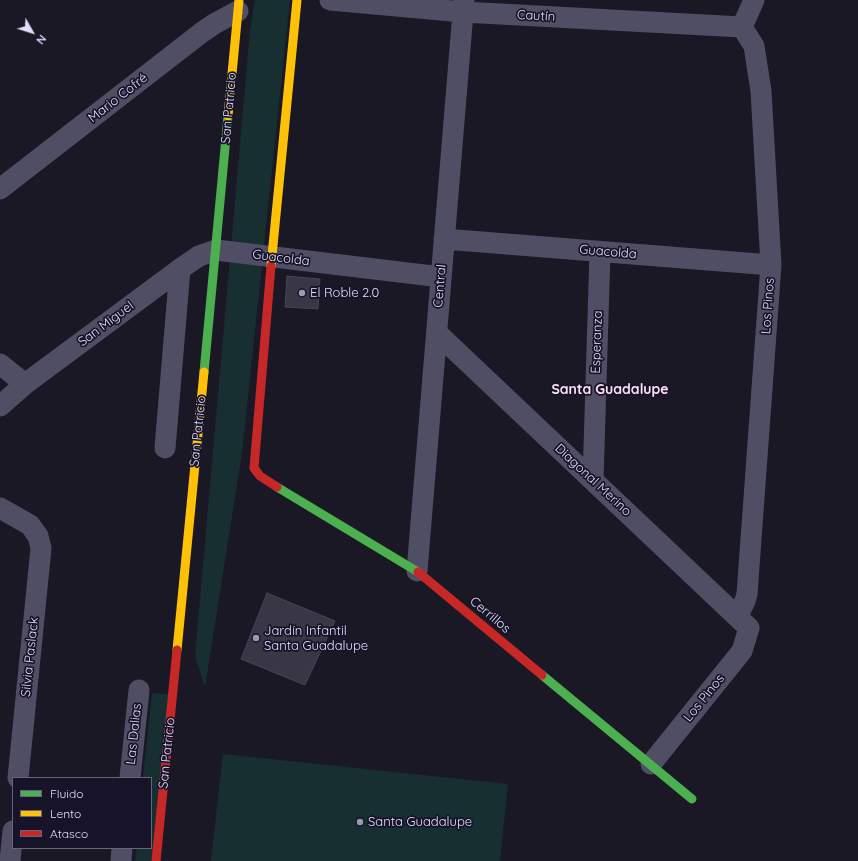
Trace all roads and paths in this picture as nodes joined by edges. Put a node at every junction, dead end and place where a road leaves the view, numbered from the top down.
1 (297, 0) edge
2 (330, 0) edge
3 (754, 0) edge
4 (238, 5) edge
5 (464, 6) edge
6 (742, 27) junction
7 (0, 189) edge
8 (444, 239) junction
9 (216, 250) junction
10 (600, 252) junction
11 (272, 257) junction
12 (771, 265) junction
13 (180, 269) junction
14 (441, 277) junction
15 (437, 333) junction
16 (0, 364) edge
17 (25, 384) junction
18 (0, 406) edge
19 (166, 448) dead end
20 (593, 480) junction
21 (0, 508) edge
22 (417, 571) junction
23 (743, 622) junction
24 (139, 690) dead end
25 (651, 764) junction
26 (18, 777) edge
27 (130, 777) edge
28 (692, 799) dead end
29 (12, 841) edge
30 (122, 849) edge
31 (10, 861) edge
32 (121, 861) edge
33 (156, 861) edge

1 - 11 main road
2 - 5 street, Cautín
3 - 6 street
4 - 7 street, Mario Cofré
4 - 9 main road, San Patricio
5 - 6 street, Cautín
5 - 8 street, Central
6 - 12 street, Los Pinos
8 - 10 street, Guacolda
8 - 14 street, Central
9 - 11 street, Guacolda
9 - 13 street, San Miguel
9 - 33 main road, San Patricio
10 - 12 street, Guacolda
10 - 20 street, Esperanza
11 - 14 street, Guacolda
11 - 22 main road, Cerrillos
12 - 23 street, Los Pinos
13 - 17 street, San Miguel
13 - 19 street
14 - 15 street, Central
15 - 20 street, Diagonal Merino
15 - 22 street, Central
16 - 17 street
17 - 18 street, San Miguel
20 - 23 street, Diagonal Merino
21 - 26 street, Silvia Paslack
22 - 25 main road, Cerrillos
23 - 25 street, Los Pinos
24 - 27 street, Las Dalias
25 - 28 main road, Cerrillos
29 - 31 street
30 - 32 street

